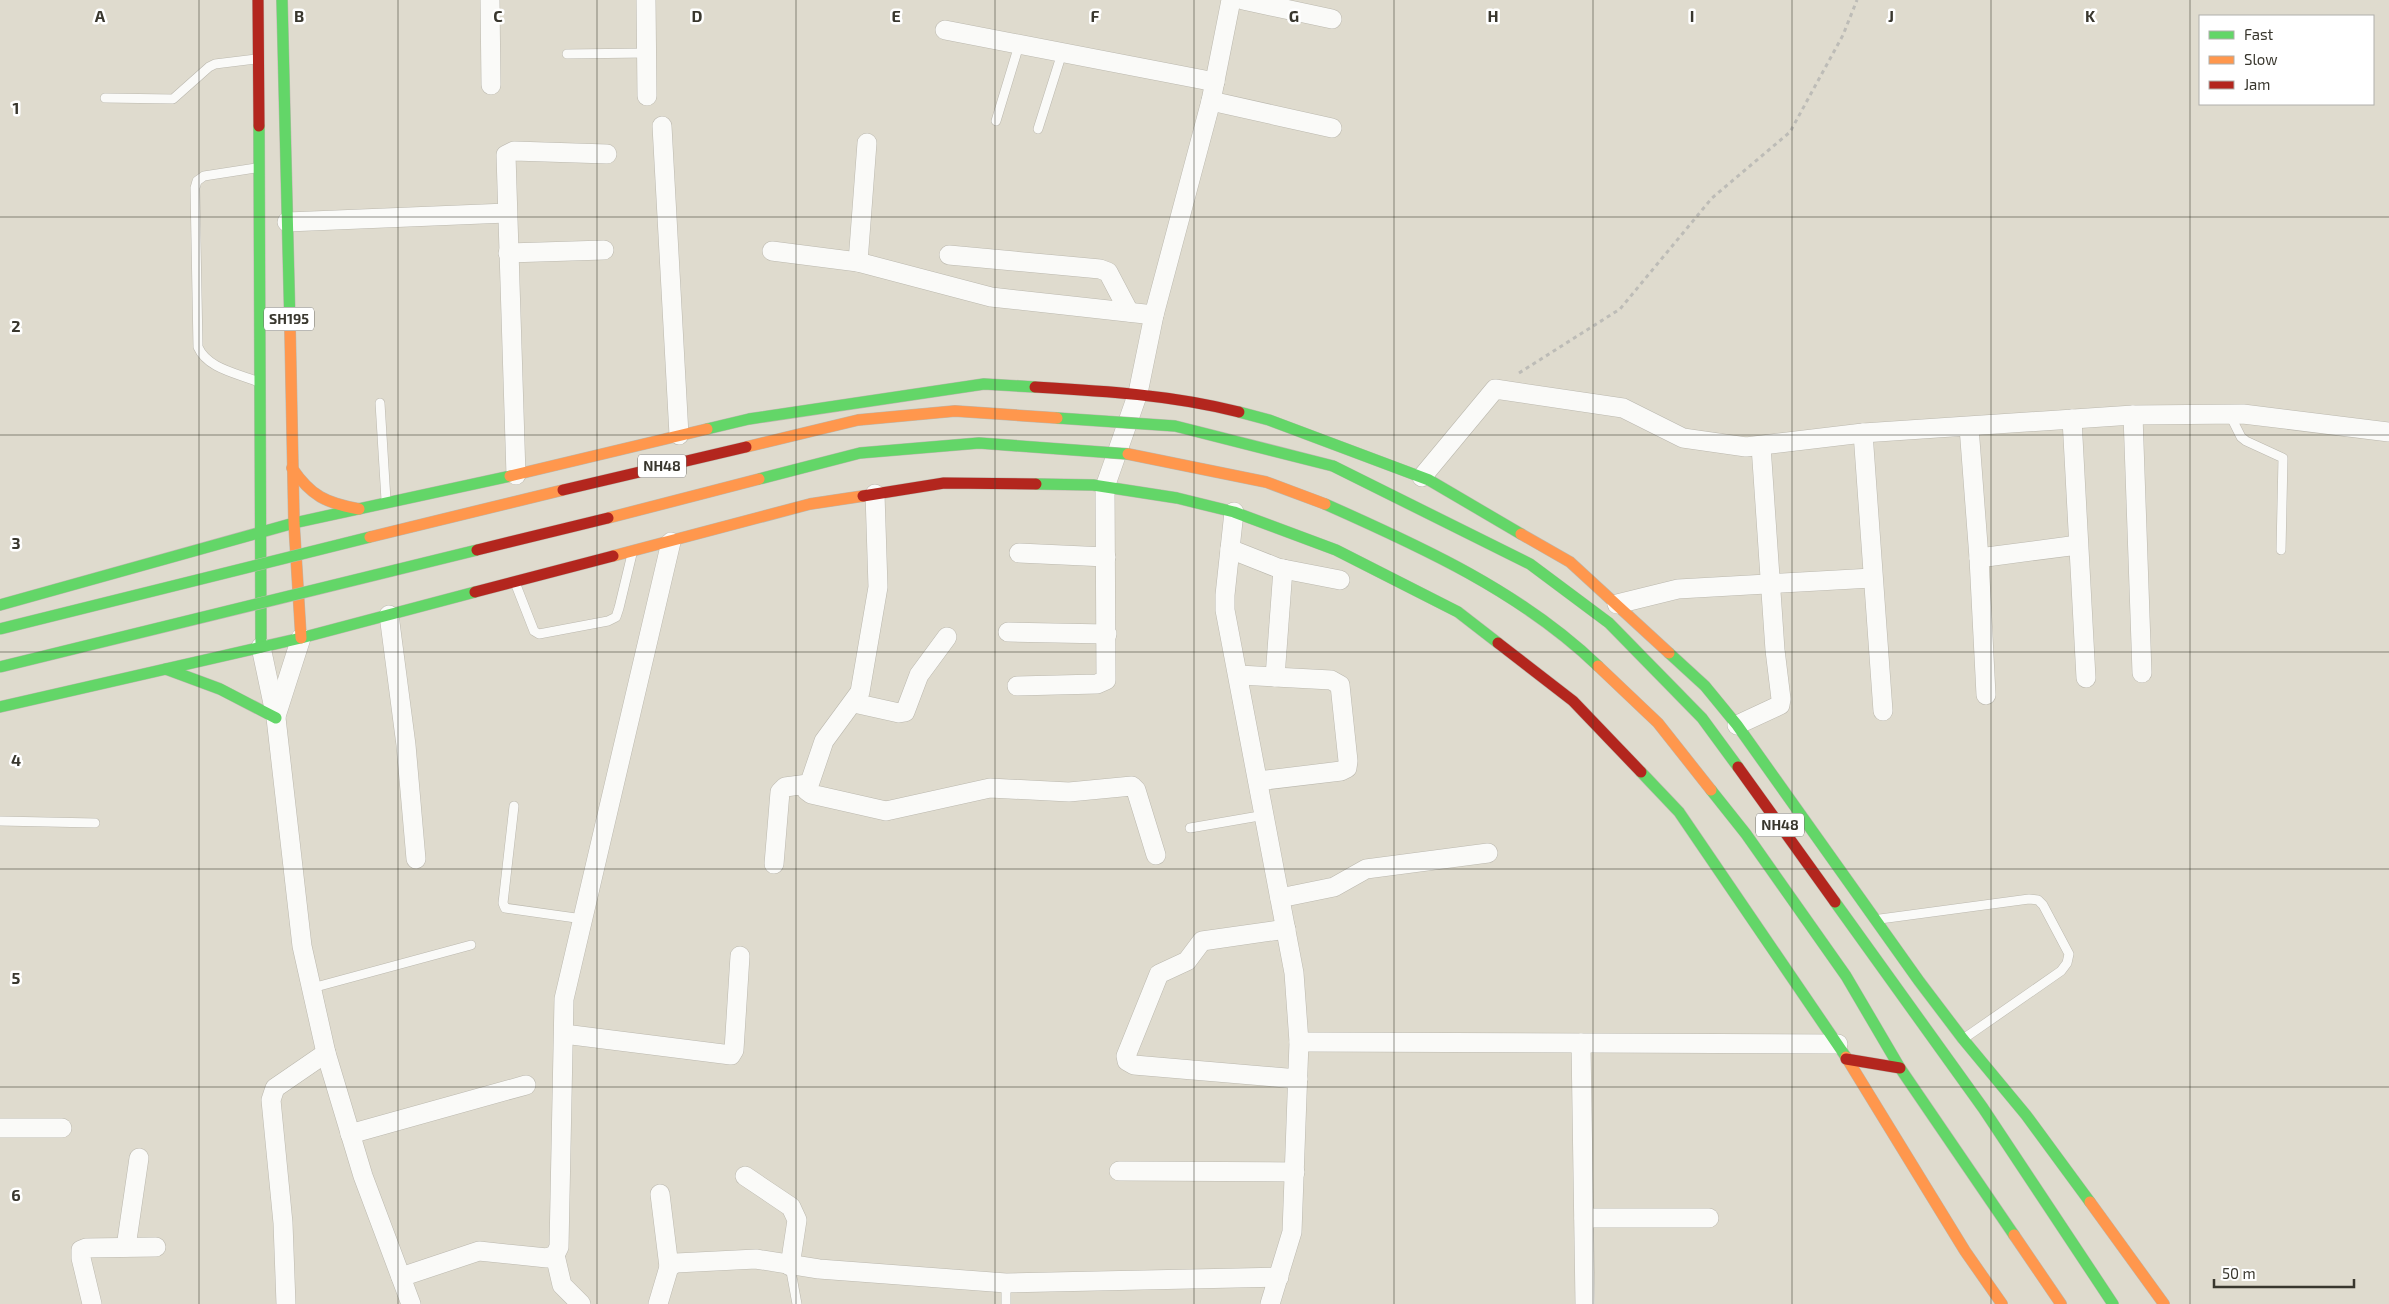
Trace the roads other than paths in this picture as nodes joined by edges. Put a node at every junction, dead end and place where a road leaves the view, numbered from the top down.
1 (258, 0) edge
2 (282, 0) edge
3 (490, 0) edge
4 (646, 0) edge
5 (1231, 0) edge
6 (1243, 0) edge
7 (1332, 19) dead end
8 (944, 30) dead end
9 (1019, 45) junction
10 (646, 52) junction
11 (1062, 53) junction
12 (567, 54) dead end
13 (258, 58) junction
14 (1215, 82) junction
15 (491, 85) dead end
16 (647, 96) dead end
17 (104, 98) dead end
18 (1212, 101) junction
19 (996, 121) dead end
20 (662, 126) dead end
21 (1332, 128) dead end
22 (1038, 129) dead end
23 (866, 143) dead end
24 (607, 154) dead end
25 (259, 167) junction
26 (507, 214) junction
27 (287, 222) junction
28 (604, 250) dead end
29 (772, 251) dead end
30 (508, 253) junction
31 (949, 255) dead end
32 (858, 262) junction
33 (1129, 312) junction
34 (1154, 315) junction
35 (259, 382) junction
36 (1146, 394) junction
37 (380, 403) dead end
38 (2133, 415) junction
39 (2230, 415) junction
40 (2072, 419) junction
41 (1969, 427) junction
42 (2389, 432) edge
43 (1863, 433) junction
44 (679, 435) junction
45 (1761, 446) junction
46 (292, 468) junction
47 (516, 475) junction
48 (1422, 477) junction
49 (1111, 489) junction
50 (875, 494) junction
51 (386, 503) junction
52 (360, 509) junction
53 (1234, 512) junction
54 (294, 523) junction
55 (261, 533) junction
56 (671, 542) junction
57 (2078, 545) junction
58 (1230, 549) junction
59 (2281, 550) dead end
60 (633, 552) junction
61 (1019, 553) dead end
62 (1106, 557) junction
63 (1979, 558) junction
64 (1283, 569) junction
65 (1872, 578) junction
66 (1340, 580) dead end
67 (515, 582) junction
68 (1771, 582) junction
69 (1616, 604) junction
70 (0, 605) edge
71 (389, 615) junction
72 (0, 629) edge
73 (1008, 632) dead end
74 (1107, 634) junction
75 (947, 637) dead end
76 (301, 638) junction
77 (262, 647) junction
78 (0, 667) edge
79 (166, 669) junction
80 (2142, 673) dead end
81 (1238, 675) junction
82 (1274, 677) junction
83 (2086, 678) dead end
84 (1017, 686) dead end
85 (1986, 695) dead end
86 (854, 703) junction
87 (0, 707) edge
88 (1883, 711) dead end
89 (276, 718) junction
90 (1737, 725) junction
91 (1258, 781) junction
92 (808, 784) junction
93 (514, 806) dead end
94 (1265, 816) junction
95 (0, 821) edge
96 (95, 823) dead end
97 (1190, 828) dead end
98 (1488, 853) dead end
99 (1156, 855) dead end
100 (416, 859) dead end
101 (774, 864) dead end
102 (1280, 898) junction
103 (583, 919) junction
104 (1875, 920) junction
105 (1286, 929) junction
106 (471, 945) dead end
107 (740, 956) dead end
108 (1919, 981) junction
109 (312, 988) junction
110 (1919, 1018) junction
111 (564, 1034) junction
112 (1963, 1039) junction
113 (1298, 1042) junction
114 (1581, 1043) junction
115 (1842, 1052) junction
116 (326, 1053) junction
117 (1900, 1068) junction
118 (1298, 1079) junction
119 (526, 1085) dead end
120 (0, 1128) edge
121 (62, 1128) dead end
122 (350, 1134) junction
123 (139, 1158) dead end
124 (1119, 1171) dead end
125 (1295, 1172) junction
126 (745, 1176) dead end
127 (660, 1194) dead end
128 (1584, 1218) junction
129 (1709, 1218) dead end
130 (126, 1247) junction
131 (156, 1247) dead end
132 (556, 1255) junction
133 (790, 1266) junction
134 (669, 1267) junction
135 (1279, 1276) junction
136 (401, 1277) junction
137 (1006, 1283) junction
138 (92, 1304) edge
139 (286, 1304) edge
140 (411, 1304) edge
141 (581, 1304) edge
142 (658, 1304) edge
143 (797, 1304) edge
144 (1006, 1304) edge
145 (1270, 1304) edge
146 (1585, 1304) edge
147 (2002, 1304) edge
148 (2061, 1304) edge
149 (2113, 1304) edge
150 (2164, 1304) edge

1 - 13 main road
2 - 27 main road, SH195
3 - 15 street
4 - 10 street
5 - 14 street
6 - 7 street
8 - 9 street
9 - 11 street
9 - 19 lane
10 - 12 lane
10 - 16 street
11 - 14 street
11 - 22 lane
13 - 17 lane
13 - 25 main road
14 - 18 street
18 - 21 street
18 - 34 street
20 - 44 street
23 - 32 street
24 - 26 street
25 - 35 main road
25 - 35 lane
26 - 27 street
26 - 30 street
27 - 46 main road, SH195
28 - 30 street
29 - 32 street
30 - 47 street
31 - 33 street
32 - 33 street
33 - 34 street
34 - 36 street
35 - 55 main road
36 - 44 main road
36 - 48 main road
36 - 49 street
37 - 51 lane
38 - 39 street
38 - 40 street
38 - 80 street
39 - 42 street
39 - 59 lane
40 - 41 street
40 - 57 street
41 - 43 street
41 - 63 street
43 - 45 street
43 - 65 street
44 - 47 main road
45 - 48 street
45 - 68 street
46 - 52 main road
46 - 54 main road, SH195
47 - 51 main road
48 - 69 main road
49 - 50 main road
49 - 53 main road
49 - 62 street
50 - 56 main road
50 - 86 street
51 - 52 main road
52 - 54 main road
53 - 58 street
53 - 115 main road
54 - 55 main road
54 - 76 main road, SH195
55 - 70 main road
55 - 77 main road
56 - 60 main road
56 - 103 street
57 - 63 street
57 - 83 street
58 - 64 street
58 - 81 street
60 - 67 main road
60 - 67 lane
61 - 62 street
62 - 74 street
63 - 85 street
64 - 66 street
64 - 82 street
65 - 68 street
65 - 88 street
67 - 71 main road
68 - 69 street
68 - 90 street
69 - 90 main road
71 - 76 main road
71 - 100 street
72 - 110 main road, NH48, bridge
73 - 74 street
74 - 84 street
75 - 86 street
76 - 77 main road
76 - 89 street
77 - 79 main road
77 - 89 street
78 - 117 main road, NH48, bridge
79 - 87 main road
79 - 89 main road
81 - 82 street
81 - 91 street
82 - 91 street
86 - 92 street
89 - 109 street
90 - 104 main road
91 - 94 street
92 - 99 street
92 - 101 street
93 - 103 lane
94 - 97 lane
94 - 102 street
95 - 96 lane
98 - 102 street
102 - 105 street
103 - 111 street
104 - 108 main road
104 - 112 lane
105 - 113 street
105 - 118 street
106 - 109 lane
107 - 111 street
108 - 110 main road
108 - 112 main road
109 - 116 street
110 - 149 main road, NH48
111 - 132 street
112 - 150 main road
113 - 114 street
113 - 118 street
114 - 115 street
114 - 128 street
115 - 117 main road
115 - 147 main road
116 - 122 street
116 - 139 street
117 - 148 main road, NH48
118 - 125 street
119 - 122 street
120 - 121 street
122 - 136 street
123 - 130 street
124 - 125 street
125 - 135 street
126 - 133 street
127 - 134 street
128 - 129 street
128 - 146 street
130 - 131 street
130 - 138 street
132 - 136 street
132 - 141 street
133 - 134 street
133 - 137 street
133 - 143 lane
134 - 142 street
135 - 137 street
135 - 145 street
136 - 140 street
137 - 144 lane

